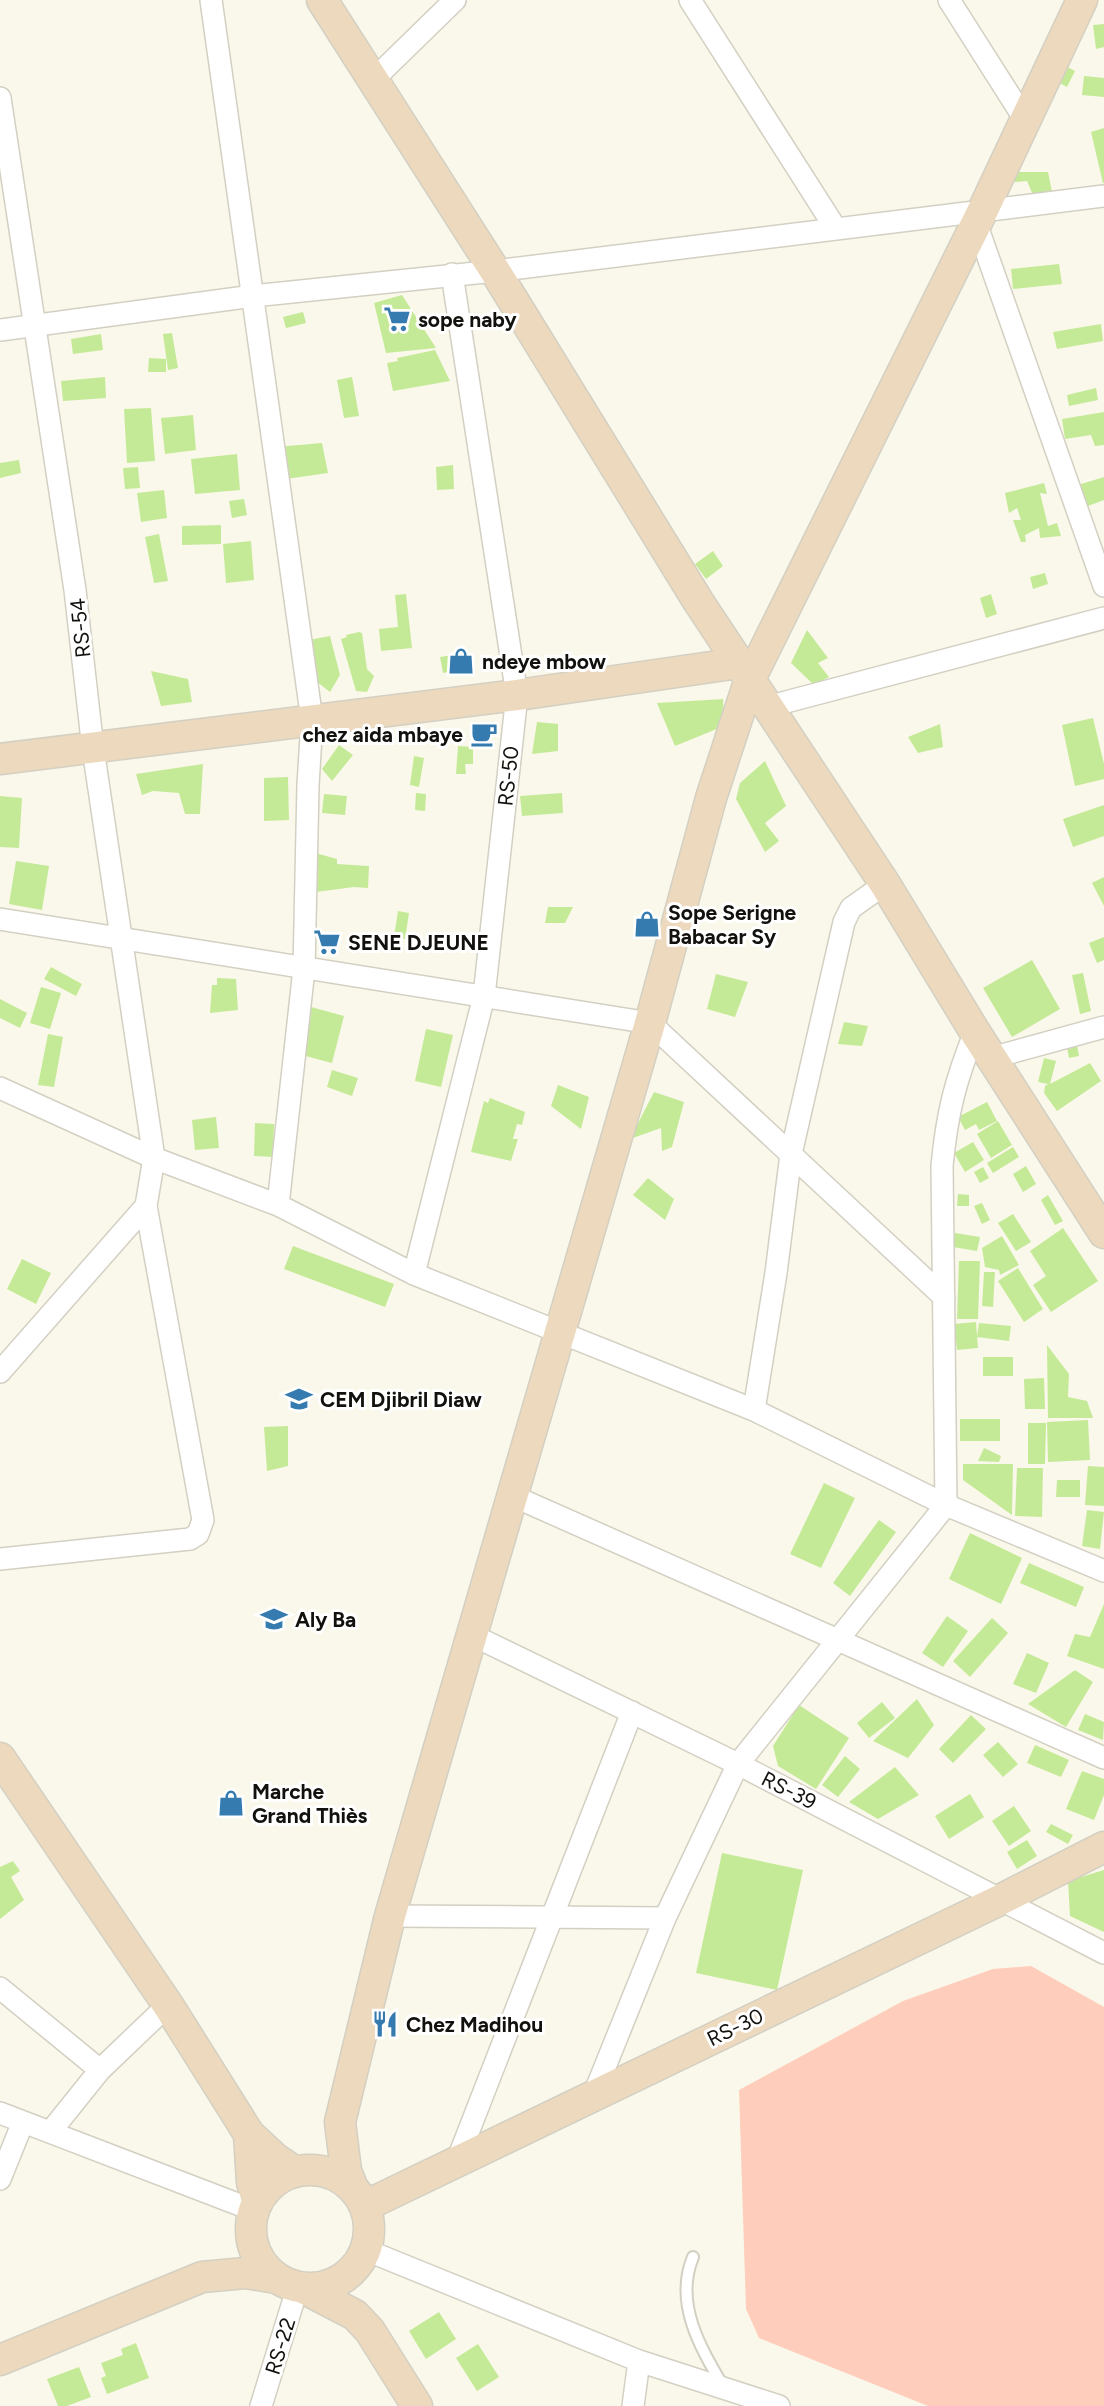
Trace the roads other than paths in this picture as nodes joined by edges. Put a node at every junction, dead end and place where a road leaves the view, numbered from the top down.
1 (211, 0) edge
2 (322, 0) edge
3 (455, 0) edge
4 (690, 0) edge
5 (949, 0) edge
6 (1082, 0) edge
7 (373, 80) junction
8 (0, 97) edge
9 (1024, 118) junction
10 (1104, 195) edge
11 (979, 216) junction
12 (836, 229) junction
13 (495, 271) junction
14 (452, 274) junction
15 (253, 296) junction
16 (35, 325) junction
17 (0, 330) edge
18 (1104, 586) edge
19 (1104, 618) edge
20 (745, 671) junction
21 (517, 695) junction
22 (767, 708) junction
23 (312, 720) junction
24 (93, 748) junction
25 (0, 759) edge
26 (885, 884) junction
27 (0, 919) edge
28 (123, 939) junction
29 (304, 969) junction
30 (484, 996) junction
31 (650, 1023) junction
32 (1104, 1027) edge
33 (975, 1032) junction
34 (991, 1058) junction
35 (0, 1088) edge
36 (791, 1154) junction
37 (154, 1158) junction
38 (278, 1205) junction
39 (146, 1206) junction
40 (1104, 1233) edge
41 (414, 1274) junction
42 (944, 1297) junction
43 (560, 1334) junction
44 (7, 1349) edge
45 (0, 1372) edge
46 (754, 1410) junction
47 (513, 1496) junction
48 (946, 1505) junction
49 (0, 1559) edge
50 (1104, 1571) edge
51 (470, 1634) junction
52 (838, 1639) junction
53 (632, 1712) junction
54 (0, 1758) edge
55 (1104, 1758) edge
56 (738, 1764) junction
57 (1104, 1847) edge
58 (1000, 1900) junction
59 (390, 1916) junction
60 (550, 1918) junction
61 (665, 1918) junction
62 (1104, 1952) edge
63 (0, 1988) edge
64 (168, 2005) junction
65 (100, 2070) junction
66 (594, 2094) junction
67 (0, 2113) edge
68 (23, 2122) junction
69 (340, 2122) junction
70 (51, 2132) junction
71 (249, 2134) junction
72 (457, 2161) junction
73 (301, 2170) junction
74 (0, 2179) edge
75 (358, 2196) junction
76 (254, 2210) junction
77 (365, 2252) junction
78 (693, 2258) dead end
79 (202, 2277) junction
80 (292, 2284) junction
81 (370, 2331) junction
82 (0, 2360) edge
83 (639, 2361) junction
84 (723, 2386) junction
85 (261, 2406) edge
86 (416, 2406) edge
87 (633, 2406) edge
88 (779, 2406) edge

1 - 15 street
2 - 7 street
3 - 7 street
4 - 12 street
5 - 9 street
6 - 9 street
7 - 13 street
8 - 16 street, RS-54
9 - 11 street
10 - 11 street
11 - 12 street
11 - 18 street
11 - 20 street
12 - 13 street
13 - 14 street
13 - 20 street
14 - 15 street
14 - 21 street, RS-50
15 - 16 street
15 - 23 street
16 - 17 street
16 - 24 street, RS-54
19 - 22 street
20 - 21 street
20 - 22 street
20 - 31 street
21 - 23 street
21 - 30 street, RS-50
22 - 26 street
23 - 24 street
23 - 29 street
24 - 25 street
24 - 28 street, RS-54
26 - 33 street
26 - 36 street
27 - 28 street
28 - 29 street
28 - 37 street, RS-54
29 - 30 street
29 - 38 street
30 - 31 street
30 - 41 street, RS-50
31 - 36 street
31 - 43 street
32 - 34 street
33 - 34 street
33 - 42 street
34 - 40 street
35 - 37 street
36 - 42 street
36 - 46 street
37 - 38 street
37 - 39 street, RS-54
38 - 41 street
39 - 44 street
39 - 49 street
41 - 43 street
42 - 48 street
43 - 46 street
43 - 47 street
44 - 45 street
46 - 48 street
47 - 51 street
47 - 52 street
48 - 50 street
48 - 52 street
51 - 53 street, RS-39
51 - 59 street
52 - 55 street
52 - 56 street
53 - 56 street, RS-39
53 - 60 street
54 - 64 street
56 - 58 street, RS-39
56 - 61 street
57 - 58 street, RS-30
58 - 62 street, RS-39
58 - 66 street, RS-30
59 - 60 street
59 - 69 street
60 - 61 street
60 - 72 street
61 - 66 street
63 - 65 street
64 - 65 street
64 - 71 street
65 - 70 street
66 - 72 street, RS-30
67 - 68 street
68 - 70 street
68 - 74 street
69 - 73 street
69 - 75 street
70 - 76 street
71 - 73 street
71 - 76 street
72 - 75 street, RS-30
73 - 75 street
73 - 76 street
75 - 77 street
76 - 79 street
76 - 80 street
77 - 80 street
77 - 81 street
77 - 83 street
78 - 84 lane
79 - 80 street
79 - 82 street
80 - 81 street
80 - 85 street, RS-22
81 - 86 street
83 - 84 street
83 - 87 street
84 - 88 street

